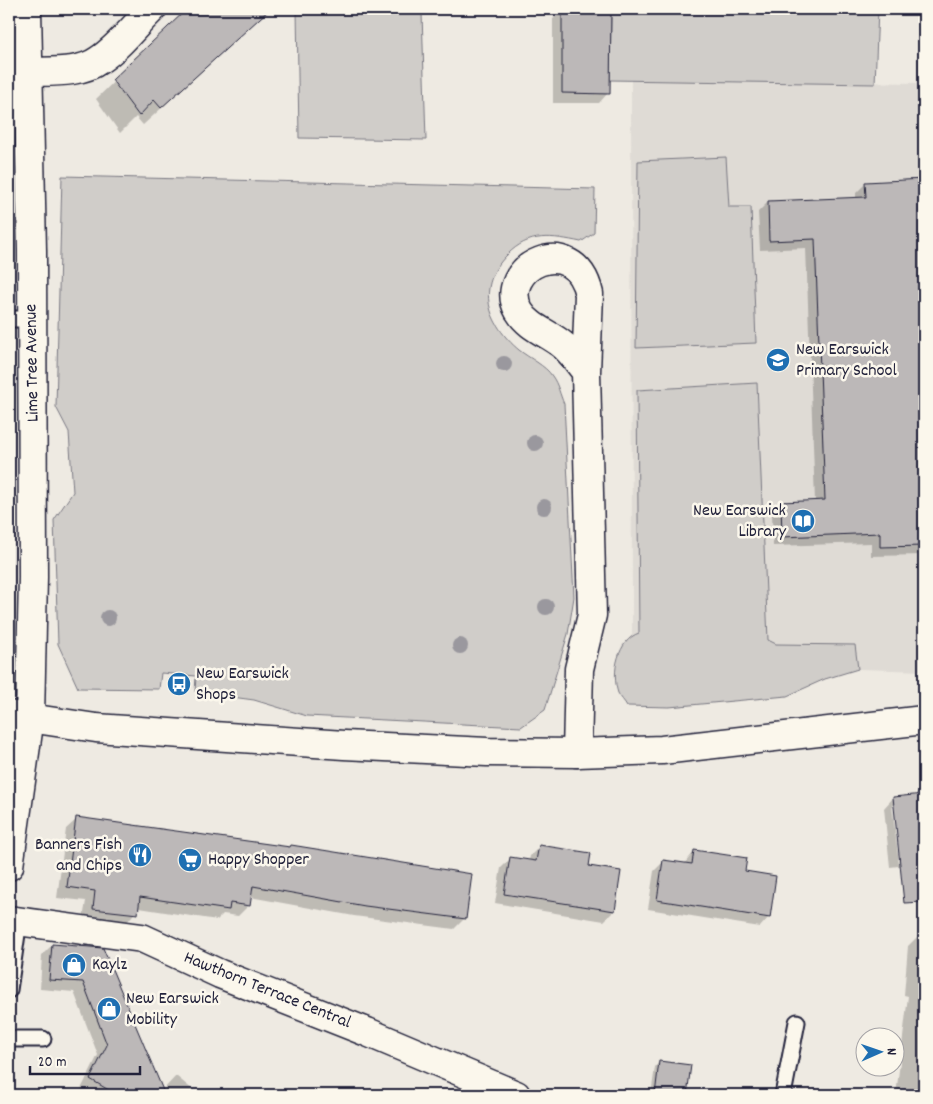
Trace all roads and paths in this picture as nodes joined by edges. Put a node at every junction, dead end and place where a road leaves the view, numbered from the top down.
1 (27, 9) edge
2 (152, 9) edge
3 (18, 36) edge
4 (28, 72) junction
5 (21, 319) edge
6 (586, 372) dead end
7 (19, 716) edge
8 (924, 720) edge
9 (577, 753) junction
10 (9, 866) edge
11 (14, 920) edge
12 (9, 990) edge
13 (797, 1022) dead end
14 (9, 1039) edge
15 (43, 1039) dead end
16 (516, 1095) edge
17 (783, 1095) edge

1 - 3 street, Lime Tree Avenue
2 - 4 street
3 - 4 street, Lime Tree Avenue
4 - 5 street, Lime Tree Avenue
5 - 7 street, Lime Tree Avenue
6 - 9 street
7 - 9 street
7 - 10 street, Lime Tree Avenue
8 - 9 street
11 - 12 lane
11 - 16 street, Hawthorn Terrace Central
13 - 17 lane
14 - 15 lane

